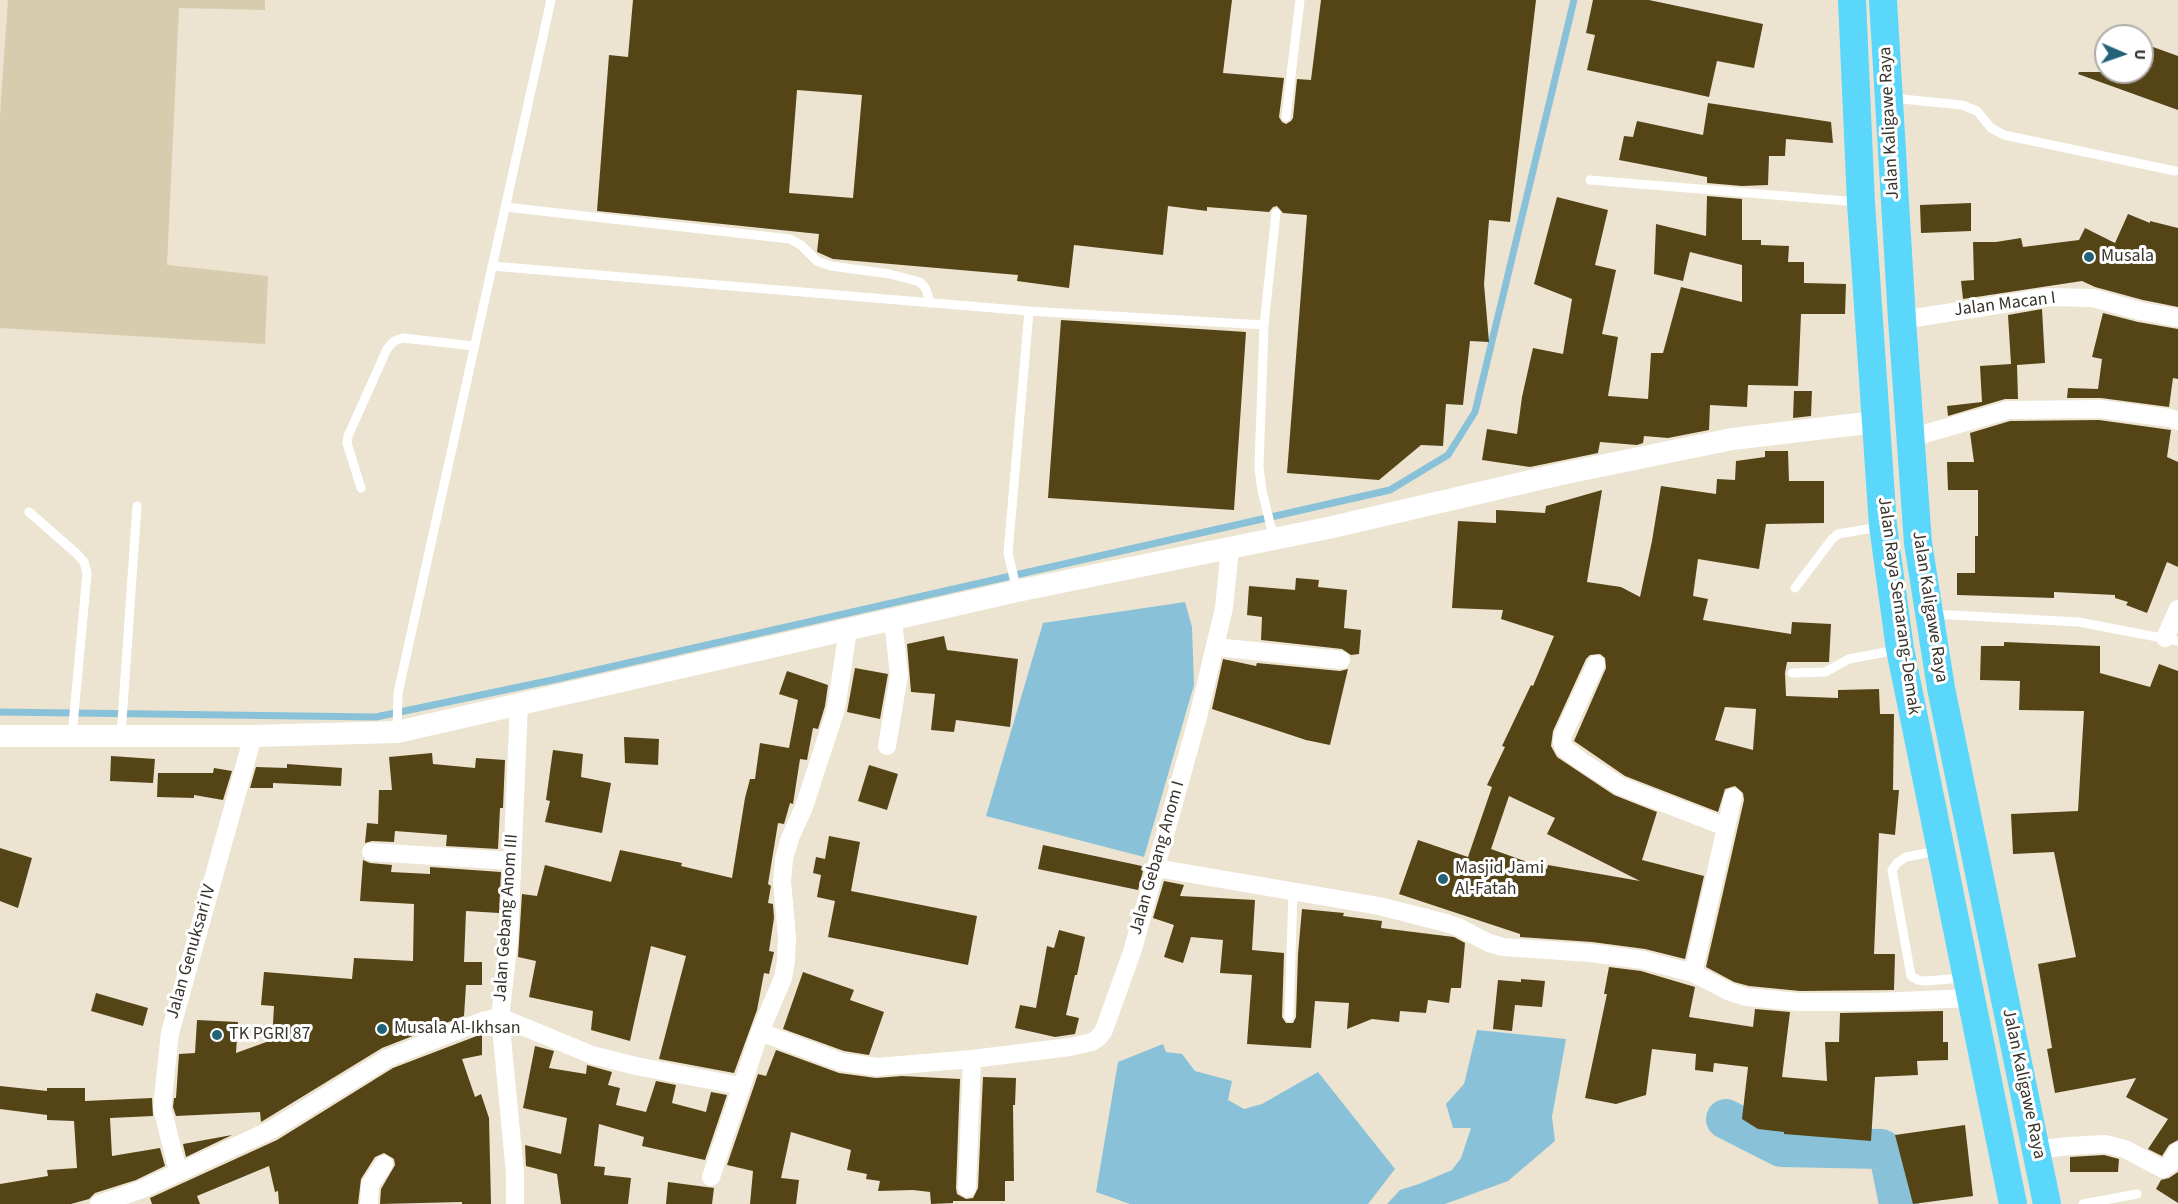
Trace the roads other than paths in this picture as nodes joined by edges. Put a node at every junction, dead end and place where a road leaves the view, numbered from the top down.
1 (551, 0) edge
2 (1300, 0) edge
3 (1852, 0) edge
4 (1883, 0) edge
5 (1896, 98) junction
6 (1286, 117) dead end
7 (2175, 171) dead end
8 (1590, 180) dead end
9 (1861, 203) junction
10 (505, 207) junction
11 (1276, 213) dead end
12 (492, 266) junction
13 (930, 303) junction
14 (1029, 311) junction
15 (2178, 318) edge
16 (1902, 320) junction
17 (1264, 326) junction
18 (474, 346) junction
19 (2178, 421) edge
20 (1875, 422) junction
21 (1910, 438) junction
22 (361, 488) dead end
23 (138, 506) dead end
24 (29, 512) dead end
25 (1871, 528) junction
26 (1274, 532) junction
27 (1230, 548) junction
28 (1795, 588) dead end
29 (1016, 589) junction
30 (2178, 609) edge
31 (1928, 614) junction
32 (893, 620) junction
33 (848, 630) junction
34 (2171, 640) edge
35 (1216, 647) junction
36 (1900, 649) junction
37 (1341, 660) dead end
38 (1596, 664) dead end
39 (1792, 673) dead end
40 (519, 703) junction
41 (397, 727) junction
42 (72, 732) junction
43 (122, 733) junction
44 (0, 736) edge
45 (253, 736) junction
46 (887, 746) dead end
47 (1733, 796) dead end
48 (1726, 827) junction
49 (370, 852) dead end
50 (1926, 853) junction
51 (512, 861) junction
52 (1156, 868) junction
53 (1293, 892) junction
54 (1693, 973) junction
55 (1963, 985) junction
56 (500, 1017) junction
57 (1289, 1017) dead end
58 (760, 1032) junction
59 (972, 1059) junction
60 (741, 1086) junction
61 (2036, 1150) junction
62 (2178, 1150) edge
63 (384, 1164) dead end
64 (178, 1171) junction
65 (711, 1177) dead end
66 (967, 1188) dead end
67 (2137, 1194) dead end
68 (99, 1204) edge
69 (369, 1204) edge
70 (515, 1204) edge
71 (2013, 1204) edge
72 (2047, 1204) edge
73 (2083, 1204) edge

1 - 10 lane
2 - 6 lane
3 - 9 highway, Jalan Raya Semarang-Demak
4 - 5 highway, Jalan Kaligawe Raya
5 - 7 lane
5 - 16 highway, Jalan Kaligawe Raya
8 - 9 lane
9 - 20 highway, Jalan Raya Semarang-Demak
10 - 12 lane
10 - 13 lane
11 - 17 lane
12 - 13 lane
12 - 18 lane
13 - 14 lane
14 - 17 lane
14 - 29 lane
15 - 16 street, Jalan Macan I
16 - 21 highway, Jalan Kaligawe Raya
17 - 26 lane
18 - 22 lane
18 - 41 lane
19 - 21 street
20 - 25 highway, Jalan Raya Semarang-Demak
20 - 26 street
21 - 31 highway, Jalan Kaligawe Raya
23 - 43 lane
24 - 42 lane
25 - 28 lane
25 - 36 highway, Jalan Raya Semarang-Demak
26 - 27 street
27 - 29 street
27 - 35 street, Jalan Gebang Anom I
29 - 32 street
30 - 34 street
31 - 34 lane
31 - 61 highway, Jalan Kaligawe Raya
32 - 33 street
32 - 46 street
33 - 40 street
33 - 58 street
35 - 37 street
35 - 52 street, Jalan Gebang Anom I
36 - 39 lane
36 - 50 highway, Jalan Raya Semarang-Demak
38 - 48 street
40 - 41 street
40 - 51 street, Jalan Gebang Anom III
41 - 45 street
42 - 43 street
42 - 44 street
43 - 45 street
45 - 64 street, Jalan Genuksari IV
47 - 48 street
48 - 54 street
49 - 51 street
50 - 55 highway, Jalan Raya Semarang-Demak
50 - 55 lane
51 - 56 street, Jalan Gebang Anom III
52 - 53 street
52 - 59 street, Jalan Gebang Anom I
53 - 54 street
53 - 57 lane
54 - 55 street
55 - 71 highway, Jalan Raya Semarang-Demak
56 - 60 street
56 - 64 street
56 - 70 street, Jalan Gebang Anom III
58 - 59 street
58 - 60 street
59 - 66 street
60 - 65 street
61 - 62 street
61 - 72 highway, Jalan Kaligawe Raya
63 - 69 street
64 - 68 street
67 - 73 lane

